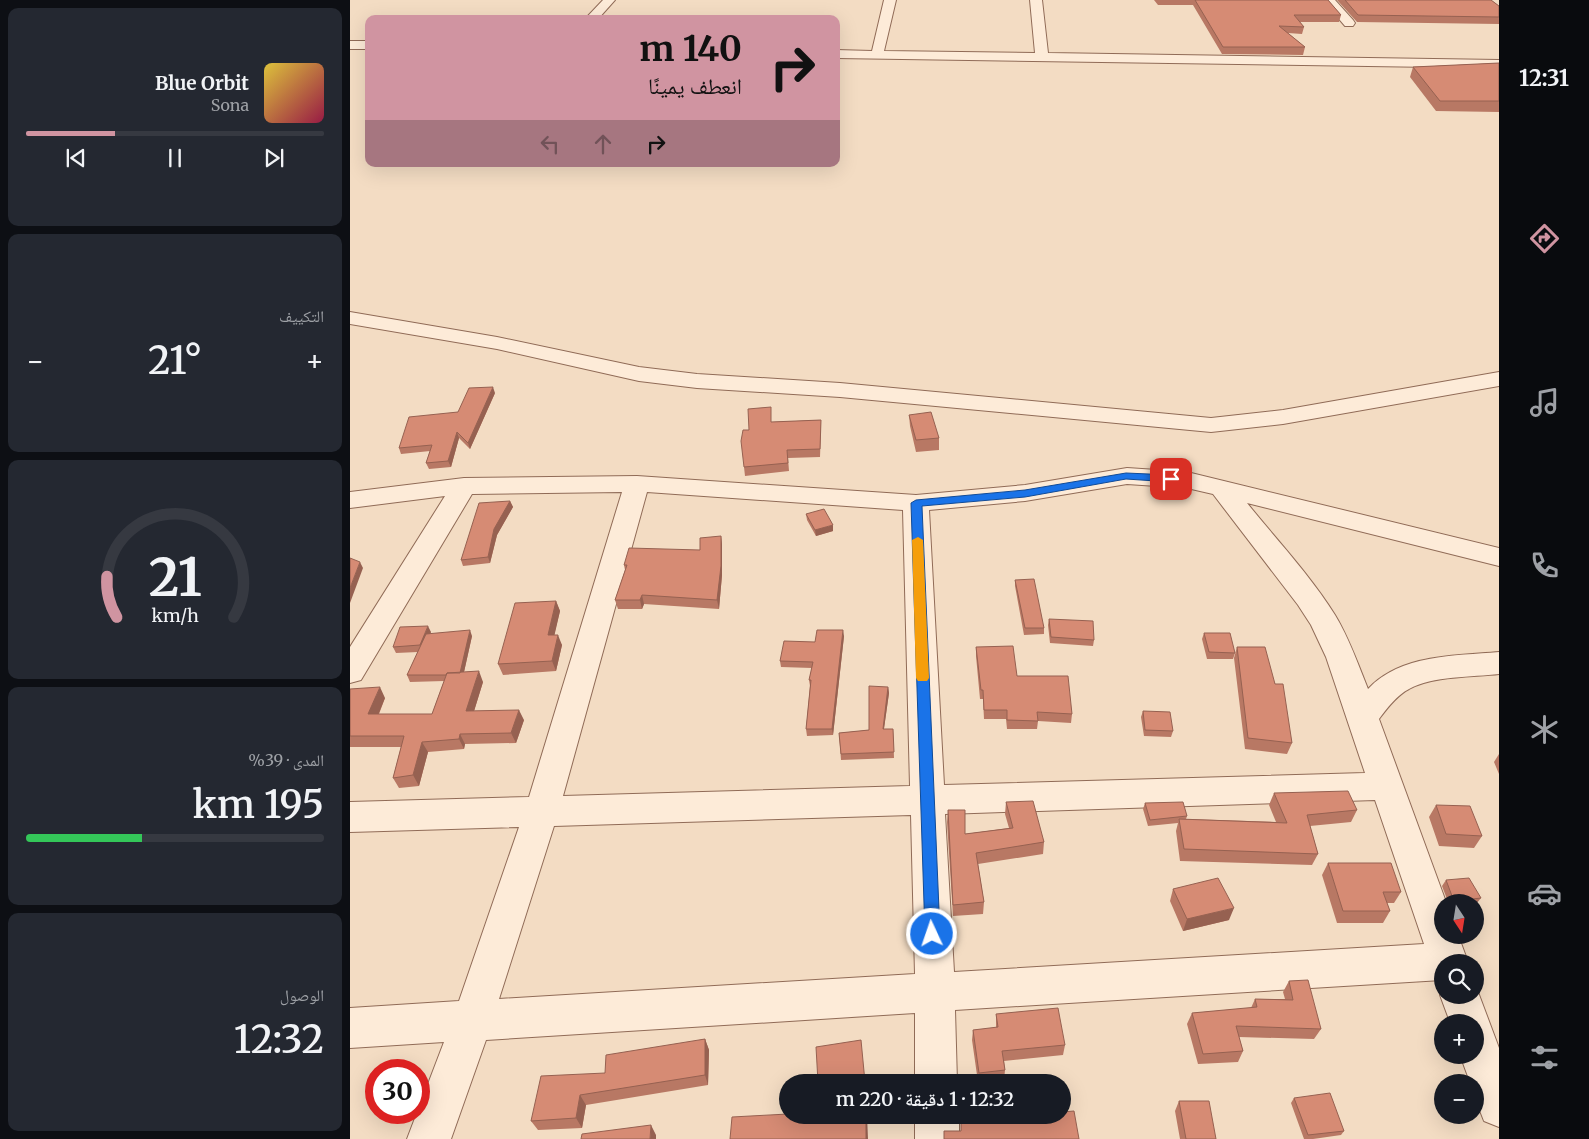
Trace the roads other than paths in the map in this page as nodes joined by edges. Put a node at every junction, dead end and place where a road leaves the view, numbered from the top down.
1 (610, 0) edge
2 (890, 0) edge
3 (1036, 0) edge
4 (1330, 0) edge
5 (595, 15) edge
6 (1349, 23) dead end
7 (350, 45) edge
8 (365, 45) edge
9 (840, 54) edge
10 (876, 55) junction
11 (1042, 57) junction
12 (1499, 64) edge
13 (350, 318) edge
14 (1499, 379) edge
15 (637, 484) junction
16 (464, 486) junction
17 (1223, 490) junction
18 (350, 500) edge
19 (916, 503) junction
20 (1499, 557) edge
21 (353, 662) edge
22 (1499, 663) edge
23 (1362, 717) junction
24 (1387, 786) junction
25 (927, 799) junction
26 (542, 810) junction
27 (350, 817) edge
28 (1445, 954) edge
29 (1434, 974) edge
30 (935, 992) junction
31 (472, 1021) junction
32 (350, 1028) edge
33 (1484, 1064) edge
34 (936, 1074) edge
35 (1499, 1106) edge
36 (937, 1124) edge
37 (429, 1139) edge
38 (937, 1139) edge

1 - 5 street
2 - 10 street
3 - 11 street
4 - 6 street
7 - 8 street
9 - 10 street
10 - 11 street
11 - 12 street
13 - 14 street
15 - 16 street
15 - 19 street
15 - 26 street
16 - 18 street
16 - 21 street
17 - 19 street
17 - 20 street
17 - 23 street
19 - 25 street
22 - 23 street
23 - 24 street
24 - 25 street
24 - 28 street
25 - 26 street
25 - 30 street
26 - 27 street
26 - 31 street
29 - 30 street
30 - 31 street
30 - 34 street
31 - 32 street
31 - 37 street
33 - 35 street
36 - 38 street

